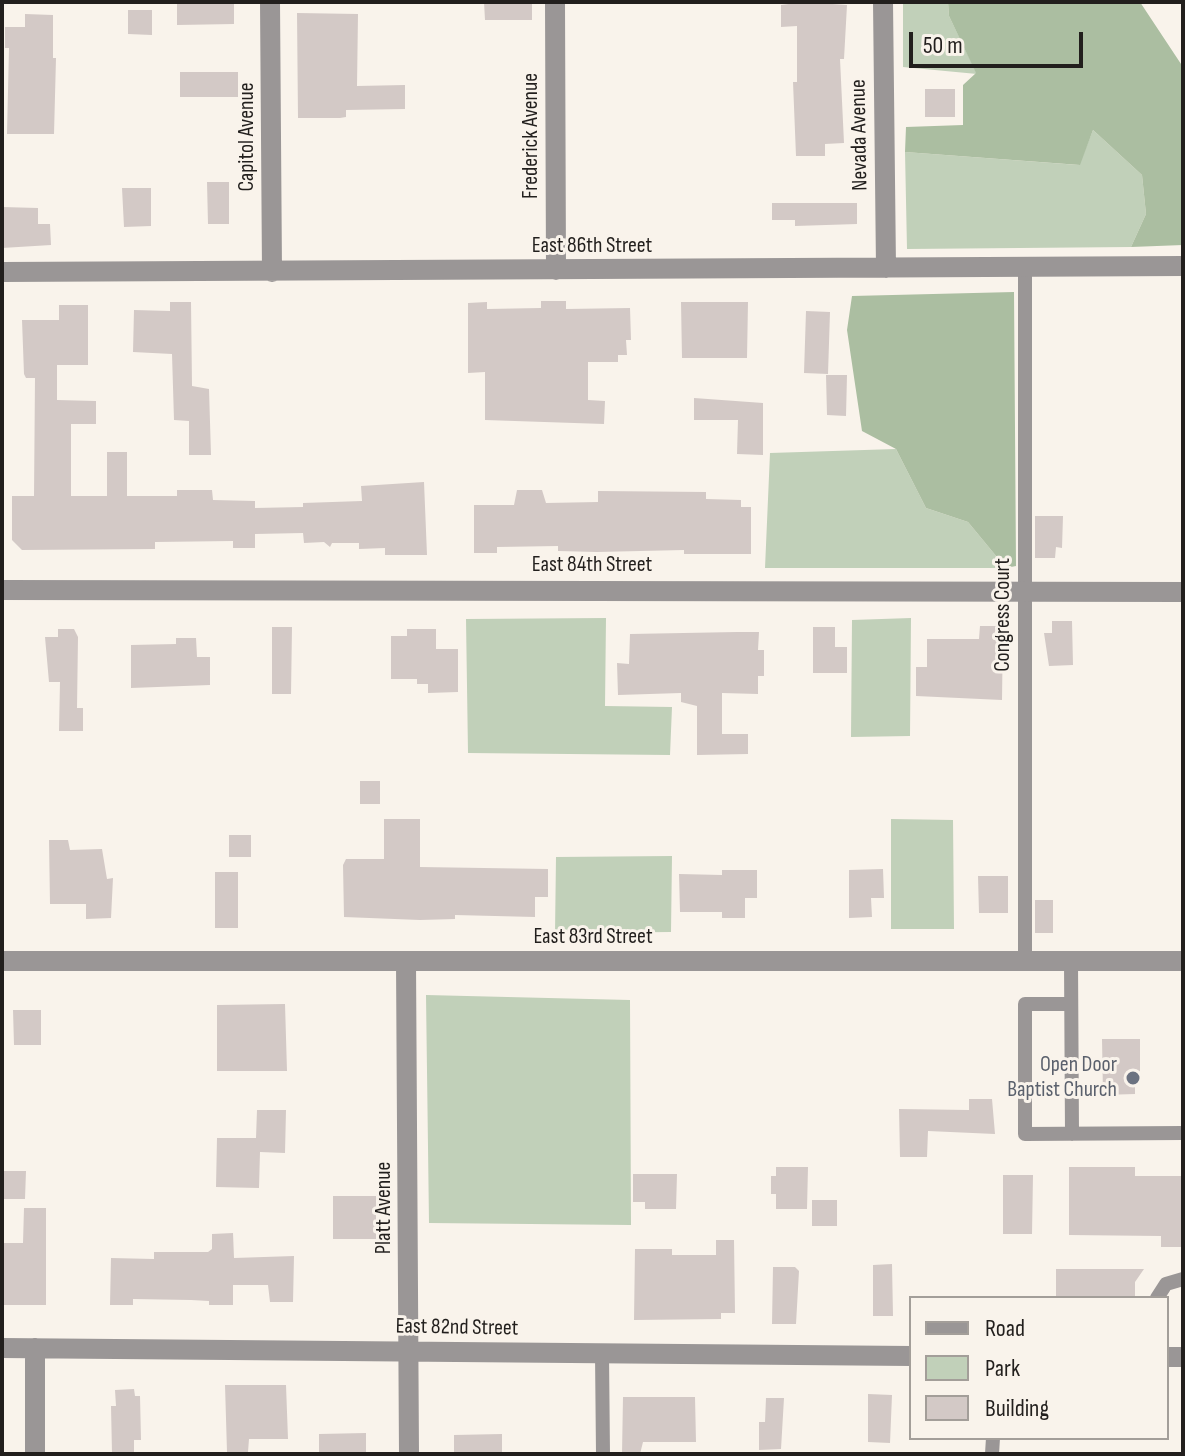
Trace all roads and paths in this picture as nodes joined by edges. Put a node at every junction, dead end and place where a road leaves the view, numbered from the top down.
1 (270, 2) edge
2 (555, 2) edge
3 (883, 2) edge
4 (1183, 266) edge
5 (886, 268) junction
6 (1025, 268) junction
7 (556, 270) junction
8 (2, 272) edge
9 (272, 272) junction
10 (1025, 589) junction
11 (2, 590) edge
12 (1183, 592) edge
13 (2, 961) edge
14 (406, 961) junction
15 (1025, 961) junction
16 (1071, 961) junction
17 (1183, 961) edge
18 (1071, 1004) junction
19 (1183, 1133) edge
20 (1072, 1134) junction
21 (1183, 1279) edge
22 (1158, 1296) edge
23 (2, 1348) edge
24 (35, 1348) junction
25 (409, 1351) junction
26 (602, 1354) junction
27 (909, 1356) edge
28 (35, 1454) edge
29 (409, 1454) edge
30 (603, 1454) edge

1 - 9 street, Capitol Avenue
2 - 7 street, Frederick Avenue
3 - 5 street, Nevada Avenue
4 - 6 street, East 86th Street
5 - 6 street, East 86th Street
5 - 7 street, East 86th Street
6 - 10 lane, Congress Court
7 - 9 street, East 86th Street
8 - 9 street, East 86th Street
10 - 11 street, East 84th Street
10 - 12 street, East 84th Street
10 - 15 lane, Congress Court
13 - 14 street, East 83rd Street
14 - 15 street, East 83rd Street
14 - 25 street, Platt Avenue
15 - 16 street, East 83rd Street
16 - 17 street, East 83rd Street
16 - 18 lane
18 - 20 lane
18 - 20 lane
19 - 20 lane
21 - 22 lane
23 - 24 street, East 82nd Street
24 - 25 street, East 82nd Street
24 - 28 street
25 - 26 street, East 82nd Street
25 - 29 street, Platt Avenue
26 - 27 street, East 82nd Street
26 - 30 lane

